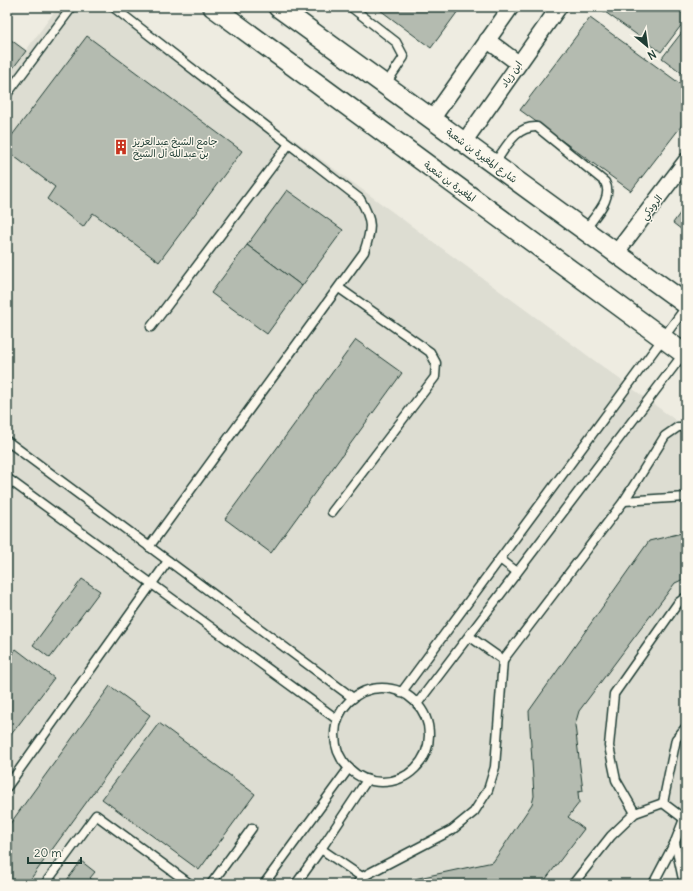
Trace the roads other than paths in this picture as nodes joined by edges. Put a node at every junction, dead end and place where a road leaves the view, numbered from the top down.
1 (72, 7) edge
2 (113, 7) edge
3 (213, 7) edge
4 (278, 7) edge
5 (351, 7) edge
6 (511, 7) edge
7 (559, 7) edge
8 (487, 40) junction
9 (518, 63) junction
10 (385, 85) junction
11 (7, 94) edge
12 (432, 119) junction
13 (464, 142) junction
14 (289, 144) junction
15 (686, 161) edge
16 (494, 164) junction
17 (585, 230) junction
18 (616, 253) junction
19 (339, 288) junction
20 (686, 305) edge
21 (151, 327) dead end
22 (663, 338) junction
23 (685, 353) edge
24 (686, 427) edge
25 (7, 441) edge
26 (7, 478) edge
27 (686, 497) edge
28 (624, 501) junction
29 (332, 512) dead end
30 (149, 547) junction
31 (500, 559) junction
32 (168, 560) junction
33 (518, 572) junction
34 (152, 584) junction
35 (686, 597) edge
36 (469, 636) junction
37 (504, 660) junction
38 (401, 693) junction
39 (354, 698) junction
40 (417, 704) junction
41 (338, 720) junction
42 (686, 727) edge
43 (348, 768) junction
44 (367, 780) junction
45 (7, 787) edge
46 (663, 803) junction
47 (635, 813) junction
48 (685, 816) edge
49 (252, 828) dead end
50 (675, 842) junction
51 (321, 849) junction
52 (360, 881) edge
53 (45, 884) edge
54 (190, 884) edge
55 (211, 884) edge
56 (264, 884) edge
57 (296, 884) edge
58 (573, 884) edge
59 (653, 884) edge
60 (684, 884) edge

1 - 11 lane
2 - 14 lane
3 - 22 street, المغيرة بن شعبة
4 - 10 street, شارع المغيرة بن شعبة
5 - 10 lane
6 - 8 street
7 - 9 street, ابن زياد
8 - 9 street
8 - 12 street
9 - 13 street, ابن زياد
10 - 12 street, شارع المغيرة بن شعبة
12 - 13 street, شارع المغيرة بن شعبة
13 - 16 street, شارع المغيرة بن شعبة
14 - 19 lane
14 - 21 lane
15 - 18 street, الرودكي
16 - 17 street, شارع المغيرة بن شعبة
16 - 17 lane
17 - 18 street, شارع المغيرة بن شعبة
18 - 20 street, شارع المغيرة بن شعبة
19 - 29 lane
19 - 30 lane
20 - 22 lane
22 - 23 street, المغيرة بن شعبة
22 - 31 lane
23 - 33 lane
24 - 28 lane
25 - 30 lane
26 - 34 lane
27 - 28 lane
28 - 37 lane
30 - 32 lane
31 - 33 lane
31 - 38 lane
32 - 34 lane
32 - 39 lane
33 - 36 lane
34 - 41 lane
34 - 45 lane
35 - 47 lane
36 - 37 lane
36 - 40 lane
37 - 52 lane
38 - 39 lane
38 - 40 lane
39 - 41 lane
40 - 44 lane
41 - 43 lane
42 - 46 lane
43 - 44 lane
43 - 56 lane
44 - 51 lane
46 - 47 lane
46 - 48 lane
47 - 58 lane
48 - 50 lane
49 - 55 lane
50 - 59 lane
50 - 60 lane
51 - 52 lane
51 - 57 lane
53 - 54 lane

